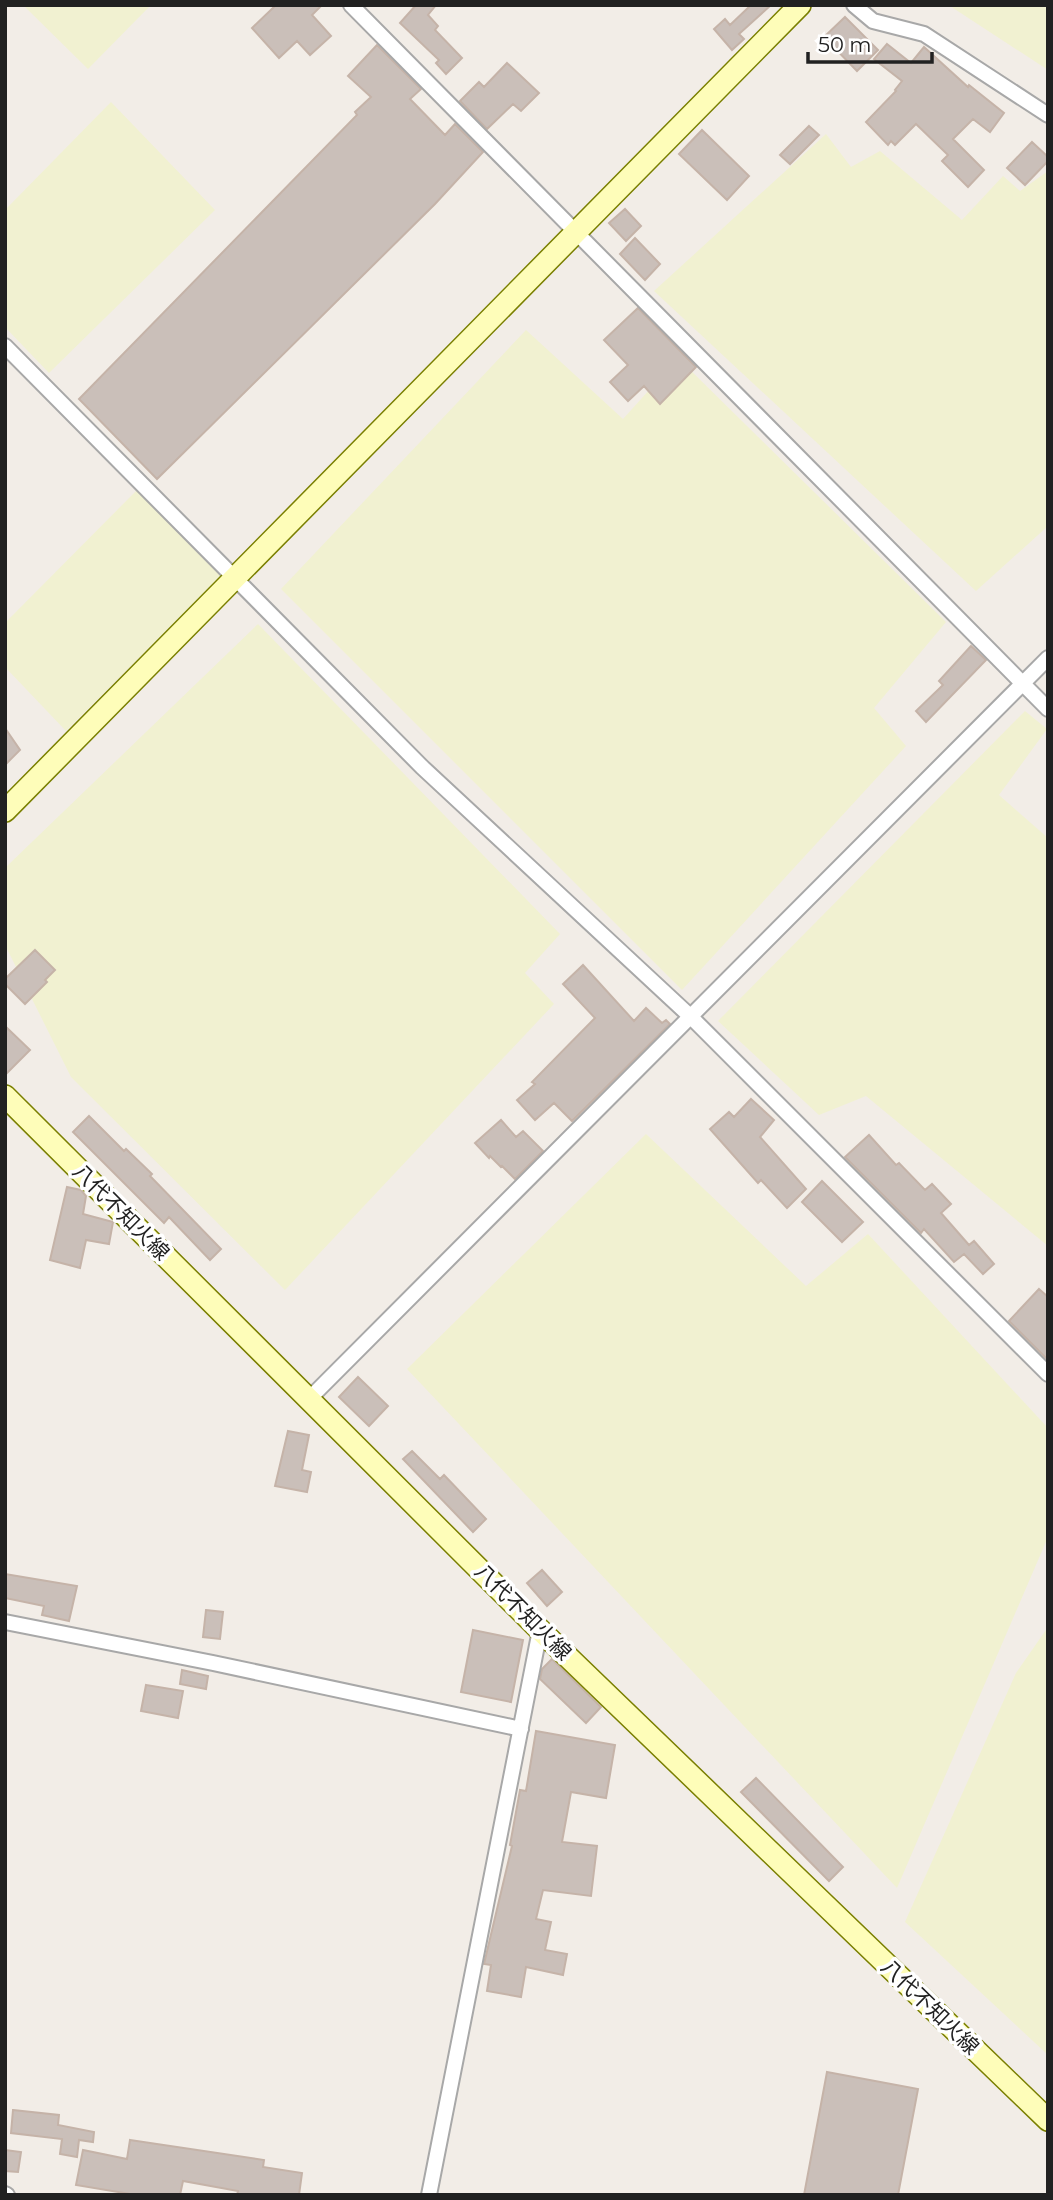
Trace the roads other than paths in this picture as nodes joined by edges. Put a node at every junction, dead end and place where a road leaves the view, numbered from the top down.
1 (351, 5) edge
2 (800, 5) edge
3 (854, 5) edge
4 (1048, 115) edge
5 (578, 232) junction
6 (5, 346) edge
7 (234, 577) junction
8 (1048, 658) edge
9 (1022, 683) junction
10 (1048, 709) edge
11 (5, 811) edge
12 (691, 1017) junction
13 (5, 1096) edge
14 (1048, 1374) edge
15 (309, 1399) junction
16 (5, 1622) edge
17 (540, 1630) junction
18 (521, 1729) junction
19 (1048, 2120) edge
20 (429, 2195) edge

1 - 5 street
2 - 5 main road
3 - 4 street
5 - 7 main road
5 - 9 street
6 - 7 street
7 - 11 main road
7 - 12 street
8 - 9 street
9 - 10 street
9 - 12 street
12 - 14 street
12 - 15 street
13 - 15 main road, 八代不知火線
15 - 17 main road, 八代不知火線
16 - 18 street
17 - 18 street
17 - 19 main road, 八代不知火線
18 - 20 street

